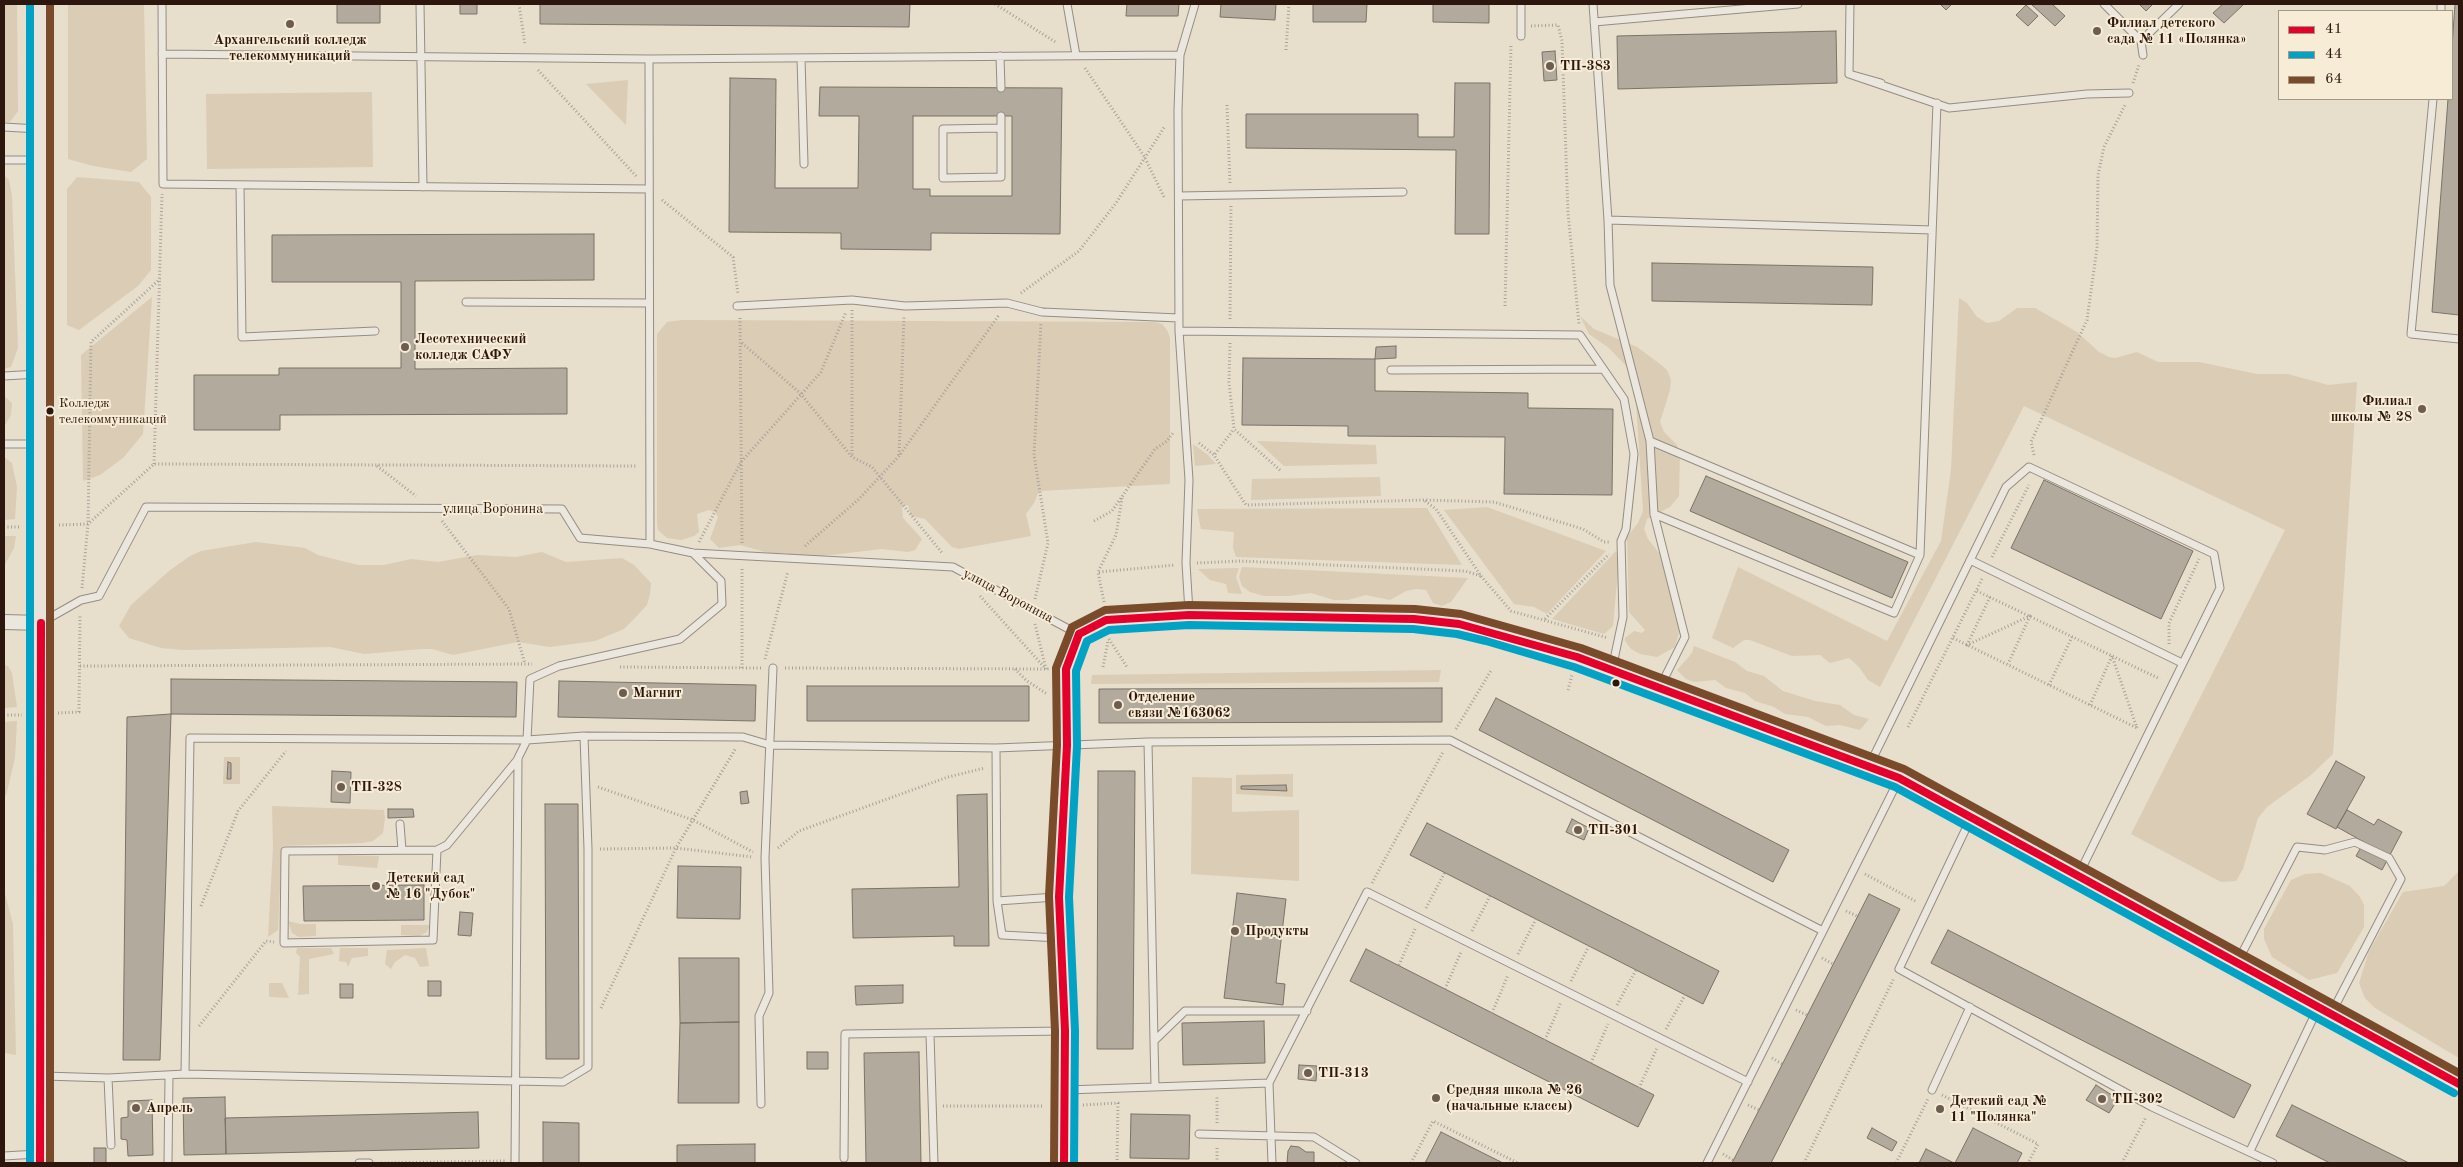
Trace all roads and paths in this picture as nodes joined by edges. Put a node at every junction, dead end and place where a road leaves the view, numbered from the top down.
1 (40, 4) edge
2 (162, 4) edge
3 (420, 4) edge
4 (519, 4) edge
5 (995, 4) edge
6 (1066, 4) edge
7 (1195, 4) edge
8 (1288, 4) edge
9 (1521, 4) edge
10 (1593, 4) edge
11 (1798, 4) edge
12 (1850, 4) edge
13 (2104, 4) edge
14 (2178, 4) edge
15 (1594, 22) junction
16 (1521, 25) junction
17 (1521, 36) dead end
18 (2141, 41) junction
19 (1286, 50) dead end
20 (162, 54) junction
21 (1076, 55) junction
22 (1180, 55) junction
23 (2143, 55) joint
24 (1000, 56) junction
25 (420, 57) junction
26 (527, 58) junction
27 (801, 58) junction
28 (649, 59) junction
29 (1000, 88) dead end
30 (2129, 93) junction
31 (2433, 100) edge
32 (1937, 103) junction
33 (1178, 110) junction
34 (1001, 116) dead end
35 (4, 127) edge
36 (1001, 128) junction
37 (40, 129) junction
38 (1144, 156) junction
39 (4, 160) edge
40 (40, 160) junction
41 (804, 164) dead end
42 (163, 184) junction
43 (240, 185) junction
44 (424, 187) junction
45 (649, 189) junction
46 (1403, 192) dead end
47 (1179, 196) junction
48 (1608, 220) junction
49 (1179, 226) junction
50 (1932, 230) junction
51 (1230, 278) dead end
52 (160, 279) junction
53 (852, 300) junction
54 (466, 302) dead end
55 (649, 303) junction
56 (1007, 303) junction
57 (738, 306) junction
58 (905, 306) junction
59 (1505, 306) dead end
60 (1042, 312) junction
61 (1179, 318) junction
62 (375, 331) dead end
63 (1179, 331) junction
64 (1230, 332) junction
65 (1580, 335) junction
66 (2459, 339) edge
67 (741, 343) junction
68 (1603, 369) junction
69 (1392, 370) dead end
70 (41, 374) junction
71 (4, 376) edge
72 (800, 393) junction
73 (1234, 429) junction
74 (1193, 439) dead end
75 (1650, 441) junction
76 (4, 444) edge
77 (40, 444) junction
78 (1155, 449) dead end
79 (1214, 454) junction
80 (741, 462) junction
81 (154, 464) junction
82 (376, 466) junction
83 (650, 467) junction
84 (1281, 471) dead end
85 (2036, 471) junction
86 (1122, 498) junction
87 (1424, 500) junction
88 (433, 509) junction
89 (1654, 514) junction
90 (1094, 522) dead end
91 (88, 524) junction
92 (1621, 541) junction
93 (650, 544) junction
94 (2204, 549) junction
95 (693, 554) junction
96 (1920, 555) junction
97 (742, 556) junction
98 (1970, 560) junction
99 (1197, 563) dead end
100 (1178, 564) dead end
101 (1987, 568) junction
102 (1098, 572) junction
103 (1481, 576) junction
104 (1977, 591) junction
105 (1990, 597) junction
106 (81, 600) junction
107 (1104, 603) dead end
108 (1032, 610) junction
109 (1190, 615) junction
110 (2030, 616) junction
111 (1545, 619) junction
112 (4, 622) edge
113 (41, 622) junction
114 (1079, 634) junction
115 (2072, 637) junction
116 (1952, 638) junction
117 (1618, 642) junction
118 (1967, 644) junction
119 (2112, 656) junction
120 (2169, 657) junction
121 (525, 663) junction
122 (2182, 663) junction
123 (2008, 664) junction
124 (80, 666) junction
125 (559, 666) junction
126 (617, 667) dead end
127 (1126, 667) dead end
128 (742, 668) junction
129 (773, 668) junction
130 (1103, 668) dead end
131 (1492, 668) dead end
132 (1015, 669) junction
133 (1052, 669) dead end
134 (1046, 670) junction
135 (1612, 671) junction
136 (530, 679) junction
137 (2160, 679) junction
138 (2049, 685) junction
139 (2156, 687) dead end
140 (1658, 689) junction
141 (1047, 694) dead end
142 (2090, 705) junction
143 (79, 712) dead end
144 (2140, 720) dead end
145 (1908, 727) dead end
146 (2136, 728) junction
147 (584, 736) junction
148 (743, 737) junction
149 (295, 739) junction
150 (526, 740) junction
151 (1450, 740) junction
152 (1148, 742) junction
153 (770, 745) junction
154 (1067, 745) junction
155 (996, 748) junction
156 (518, 758) junction
157 (996, 766) junction
158 (1869, 767) junction
159 (1899, 778) junction
160 (586, 782) junction
161 (1971, 817) junction
162 (693, 820) junction
163 (400, 824) dead end
164 (676, 848) junction
165 (588, 849) junction
166 (402, 850) junction
167 (436, 850) junction
168 (765, 858) junction
169 (1854, 868) junction
170 (2078, 876) junction
171 (1367, 892) junction
172 (1059, 897) junction
173 (997, 901) junction
174 (1928, 909) junction
175 (1823, 931) junction
176 (1060, 938) junction
177 (187, 941) junction
178 (284, 943) junction
179 (2237, 963) junction
180 (1899, 969) junction
181 (1970, 1007) junction
182 (1307, 1011) junction
183 (2325, 1011) junction
184 (1065, 1031) junction
185 (589, 1033) junction
186 (930, 1034) junction
187 (1154, 1041) junction
188 (185, 1043) junction
189 (185, 1074) junction
190 (39, 1076) junction
191 (169, 1076) junction
192 (108, 1078) junction
193 (516, 1080) junction
194 (1748, 1082) junction
195 (1269, 1084) junction
196 (2459, 1084) edge
197 (1155, 1088) junction
198 (1932, 1090) junction
199 (1069, 1098) junction
200 (761, 1104) dead end
201 (932, 1106) junction
202 (1042, 1106) dead end
203 (2152, 1107) junction
204 (1199, 1134) dead end
205 (1270, 1134) junction
206 (111, 1144) dead end
207 (2250, 1152) junction
208 (4, 1156) edge
209 (40, 1158) edge
210 (844, 1158) dead end
211 (515, 1162) edge
212 (168, 1163) edge
213 (359, 1163) edge
214 (369, 1163) edge
215 (934, 1163) edge
216 (1064, 1163) edge
217 (1117, 1163) edge
218 (1272, 1163) edge
219 (1356, 1163) edge
220 (1411, 1163) edge
221 (1518, 1163) edge
222 (1707, 1163) edge
223 (1804, 1163) edge
224 (1896, 1163) edge
225 (2028, 1163) edge
226 (2122, 1163) edge
227 (2273, 1163) edge

1 - 37 main road
2 - 20 lane
3 - 25 lane
4 - 26 path
5 - 21 path
6 - 21 lane
7 - 22 lane
8 - 19 path
9 - 16 lane
10 - 15 lane
11 - 15 lane
12 - 32 lane
13 - 18 lane
14 - 18 lane
15 - 48 lane
16 - 17 lane
16 - 59 path
16 - 65 path
18 - 23 lane
20 - 25 lane
20 - 42 lane
21 - 22 lane
21 - 24 lane
21 - 38 path
22 - 33 lane
23 - 30 path
24 - 27 lane
24 - 29 lane
25 - 26 lane
25 - 44 lane
26 - 28 lane
26 - 45 path
27 - 28 lane
27 - 41 lane
28 - 45 lane
30 - 32 lane
30 - 85 path
31 - 66 lane
32 - 50 lane
33 - 38 path
33 - 47 lane
34 - 36 lane
35 - 37 lane
36 - 36 lane
37 - 40 main road
38 - 49 path
38 - 56 path
39 - 40 lane
40 - 70 main road
42 - 43 lane
42 - 52 path
43 - 44 lane
43 - 62 lane
44 - 45 lane
45 - 55 lane
45 - 57 path
46 - 47 lane
47 - 49 lane
48 - 50 lane
48 - 75 lane
49 - 61 lane
50 - 96 lane
51 - 64 path
52 - 81 path
52 - 91 path
53 - 57 lane
53 - 58 lane
53 - 72 path
53 - 72 path
54 - 55 lane
55 - 83 lane
56 - 58 lane
56 - 58 path
56 - 60 lane
57 - 67 path
60 - 61 lane
60 - 108 path
61 - 63 lane
63 - 64 lane
63 - 109 lane
64 - 65 lane
64 - 73 path
65 - 68 lane
67 - 72 path
67 - 80 path
68 - 69 lane
68 - 92 lane
70 - 71 lane
70 - 77 main road
72 - 80 path
73 - 79 path
73 - 84 path
74 - 79 path
75 - 89 lane
75 - 96 lane
76 - 77 lane
77 - 113 main road
78 - 86 path
79 - 87 path
80 - 95 path
80 - 97 path
81 - 82 path
81 - 91 path
82 - 83 path
82 - 88 path
83 - 93 lane
85 - 94 lane
85 - 98 lane
85 - 101 path
86 - 90 path
86 - 102 path
87 - 92 path
87 - 103 path
88 - 93 lane, улица Воронина
88 - 106 lane, улица Воронина
88 - 121 path
89 - 96 lane
89 - 140 lane
91 - 106 path
92 - 111 path
92 - 117 lane
93 - 95 lane, улица Воронина
94 - 120 path
94 - 122 lane
95 - 97 lane, улица Воронина
95 - 125 lane
97 - 108 lane, улица Воронина
97 - 128 path
98 - 101 lane
98 - 158 lane
99 - 103 path
100 - 102 path
101 - 104 path
101 - 120 lane
102 - 107 path
103 - 111 path
104 - 105 path
104 - 116 path
105 - 110 path
105 - 118 path
106 - 113 lane, улица Воронина
106 - 124 path
108 - 114 lane, улица Воронина
108 - 134 path
109 - 114 street
109 - 135 street
110 - 115 path
110 - 118 path
110 - 123 path
111 - 117 path
112 - 113 street, улица Воронина
113 - 190 main road
114 - 154 street
115 - 119 path
115 - 138 path
116 - 118 path
116 - 145 path
117 - 135 lane
118 - 123 path
119 - 137 path
119 - 142 path
119 - 146 path
120 - 122 lane
120 - 137 path
121 - 124 path
121 - 125 path
121 - 136 path
122 - 170 lane
123 - 138 path
124 - 143 path
125 - 136 lane
126 - 128 path
127 - 130 path
128 - 129 path
129 - 132 path
129 - 153 lane
131 - 151 path
132 - 134 path
132 - 141 path
133 - 134 path
135 - 140 street
136 - 150 lane
137 - 139 path
138 - 142 path
140 - 158 street
142 - 146 path
144 - 146 path
147 - 148 lane
147 - 150 lane
147 - 160 lane
148 - 153 lane
148 - 162 path
149 - 150 lane
149 - 177 path
149 - 177 lane
150 - 156 lane
151 - 152 lane
151 - 171 path
151 - 175 lane
152 - 154 lane
152 - 187 lane
153 - 155 lane
153 - 168 lane
154 - 155 lane
154 - 172 street
155 - 157 lane
156 - 167 lane
156 - 193 lane
157 - 168 path
157 - 173 lane
158 - 159 street
159 - 161 street
159 - 169 lane
160 - 162 path
160 - 165 lane
161 - 170 street
161 - 174 lane
162 - 164 path
162 - 168 path
163 - 166 lane
164 - 165 path
164 - 168 path
164 - 185 path
165 - 185 lane
166 - 167 lane
166 - 178 lane
167 - 178 lane
168 - 200 lane
169 - 174 path
169 - 175 lane
170 - 179 street
171 - 182 lane
171 - 194 lane
172 - 173 lane
172 - 176 street
173 - 176 lane
174 - 180 lane
175 - 194 lane
176 - 184 street
177 - 188 lane
178 - 188 path
179 - 183 street
179 - 183 lane
180 - 181 lane
180 - 223 path
181 - 198 lane
181 - 203 lane
182 - 187 lane
182 - 195 lane
183 - 196 street
183 - 207 lane
184 - 186 lane
184 - 199 street
185 - 193 lane
186 - 201 lane
186 - 210 lane
187 - 197 lane
188 - 189 lane
189 - 191 lane
189 - 193 lane
190 - 192 lane
190 - 209 main road
191 - 192 lane
191 - 212 lane
192 - 206 lane
193 - 211 lane
194 - 222 lane
195 - 197 lane
195 - 205 lane
197 - 199 lane
198 - 224 path
198 - 225 path
199 - 216 street
199 - 217 path
201 - 202 path
201 - 215 lane
203 - 207 lane
203 - 226 path
204 - 205 lane
205 - 218 lane
205 - 219 lane
207 - 227 lane
208 - 209 lane
211 - 214 path
213 - 214 lane
220 - 221 path

